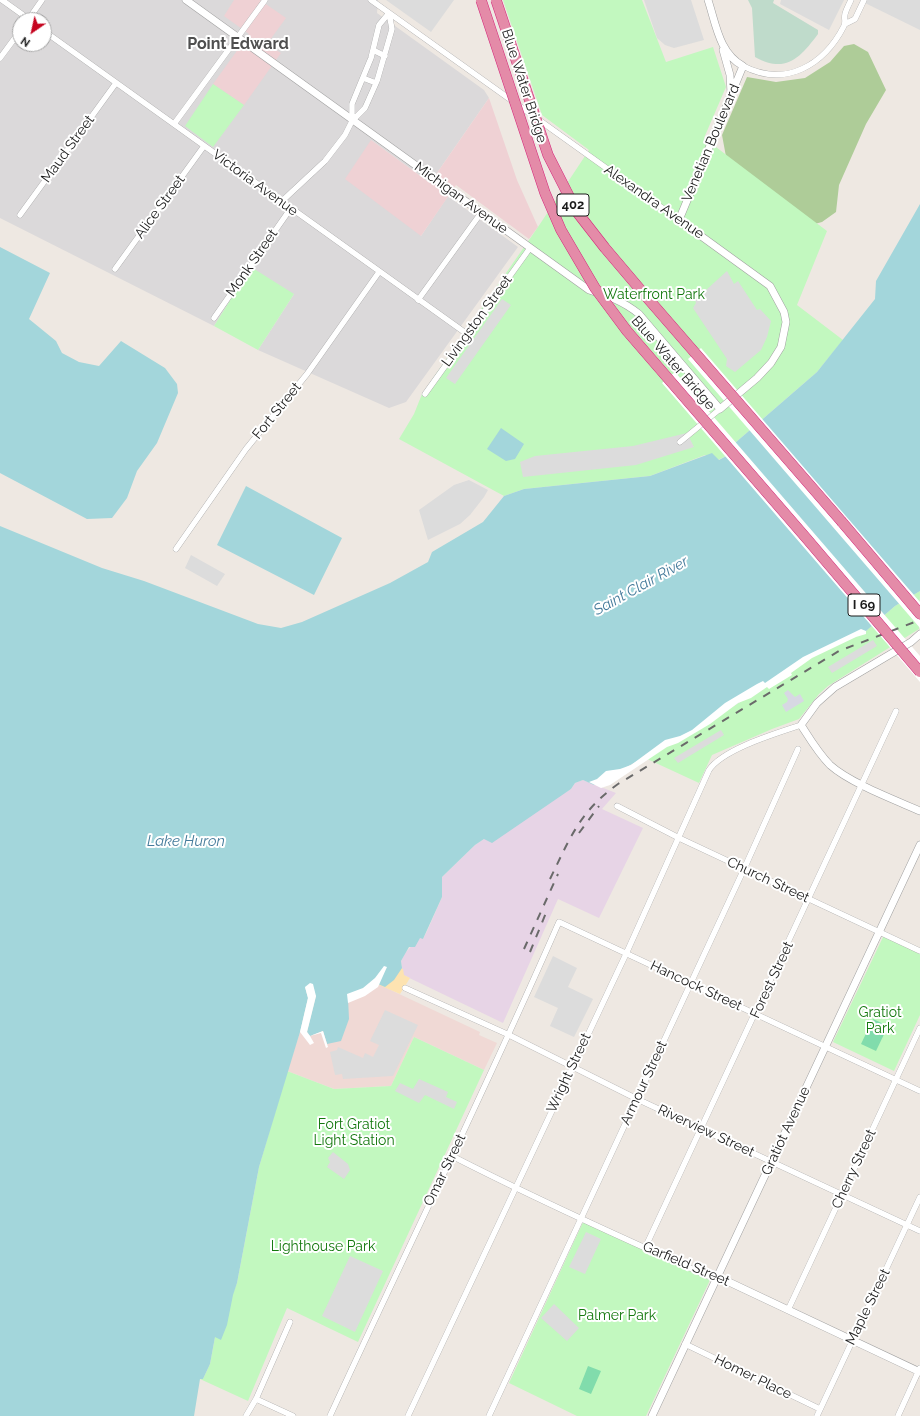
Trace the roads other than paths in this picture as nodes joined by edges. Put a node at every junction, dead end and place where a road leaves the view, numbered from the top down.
1 (2, 0) edge
2 (42, 0) edge
3 (186, 0) edge
4 (265, 0) edge
5 (371, 0) edge
6 (481, 0) edge
7 (496, 0) edge
8 (708, 0) edge
9 (851, 0) edge
10 (864, 0) edge
11 (18, 12) edge
12 (34, 12) edge
13 (389, 13) junction
14 (845, 24) junction
15 (52, 36) edge
16 (238, 38) junction
17 (12, 41) edge
18 (722, 44) junction
19 (373, 50) junction
20 (385, 56) junction
21 (0, 58) edge
22 (744, 66) junction
23 (363, 78) junction
24 (116, 83) junction
25 (376, 83) junction
26 (731, 95) junction
27 (352, 121) junction
28 (174, 124) junction
29 (204, 146) junction
30 (281, 202) junction
31 (290, 208) junction
32 (481, 213) junction
33 (20, 215) dead end
34 (678, 220) junction
35 (530, 248) junction
36 (115, 269) dead end
37 (379, 272) junction
38 (418, 300) junction
39 (214, 318) dead end
40 (467, 334) junction
41 (425, 394) dead end
42 (720, 409) junction
43 (680, 442) dead end
44 (842, 522) joint
45 (807, 539) joint
46 (176, 549) dead end
47 (920, 614) edge
48 (920, 634) edge
49 (920, 672) edge
50 (896, 711) dead end
51 (801, 725) junction
52 (798, 749) dead end
53 (863, 784) junction
54 (617, 806) dead end
55 (920, 811) edge
56 (679, 838) junction
57 (920, 845) edge
58 (744, 869) junction
59 (809, 900) junction
60 (559, 922) joint
61 (879, 932) junction
62 (920, 951) edge
63 (626, 954) junction
64 (690, 983) junction
65 (405, 988) dead end
66 (756, 1014) junction
67 (920, 1028) edge
68 (507, 1034) junction
69 (826, 1047) junction
70 (571, 1067) junction
71 (895, 1080) junction
72 (920, 1091) edge
73 (637, 1099) junction
74 (702, 1129) junction
75 (452, 1156) junction
76 (772, 1161) junction
77 (515, 1188) junction
78 (842, 1195) junction
79 (920, 1197) edge
80 (581, 1218) junction
81 (907, 1225) junction
82 (920, 1231) edge
83 (645, 1248) junction
84 (717, 1278) junction
85 (788, 1310) junction
86 (290, 1322) dead end
87 (853, 1340) junction
88 (685, 1344) junction
89 (919, 1370) edge
90 (256, 1399) junction
91 (820, 1409) junction
92 (246, 1416) edge
93 (293, 1416) edge
94 (330, 1416) edge
95 (408, 1416) edge
96 (489, 1416) edge
97 (652, 1416) edge
98 (817, 1416) edge
99 (898, 1416) edge

1 - 11 street
2 - 12 street
3 - 16 street, Michigan Avenue
4 - 16 street
5 - 13 street, Alexandra Avenue
6 - 45 highway, Blue Water Bridge / 402, bridge
7 - 44 highway, Blue Water Bridge / 402, bridge
8 - 18 street, Venetian Boulevard
9 - 14 street, Venetian Boulevard
10 - 14 street, Venetian Boulevard
13 - 19 street
13 - 20 street
13 - 34 street, Alexandra Avenue
14 - 22 street, Venetian Boulevard
15 - 24 street, Victoria Avenue
16 - 27 street, Michigan Avenue
16 - 28 street
17 - 21 street
18 - 22 street, Venetian Boulevard
18 - 26 street
19 - 20 street
19 - 23 street
20 - 25 street
22 - 26 street, Venetian Boulevard
23 - 25 street
23 - 27 street
24 - 28 street, Victoria Avenue
24 - 33 street, Maud Street
25 - 27 street
26 - 34 street, Venetian Boulevard
27 - 30 street
27 - 32 street, Michigan Avenue
28 - 29 street, Victoria Avenue
29 - 30 street, Victoria Avenue
29 - 36 street, Alice Street
30 - 31 street, Victoria Avenue
31 - 37 street, Victoria Avenue
31 - 39 street, Monk Street
32 - 35 street, Michigan Avenue
32 - 38 street
34 - 42 street, Alexandra Avenue
35 - 40 street, Livingston Street
35 - 42 street, Michigan Avenue
37 - 38 street, Victoria Avenue
37 - 46 street, Fort Street
38 - 40 street, Victoria Avenue
40 - 41 street, Livingston Street
42 - 43 street, Alexandra Avenue
44 - 47 highway, Blue Water Bridge / I 69
45 - 49 highway, Blue Water Bridge / I 69, bridge
48 - 51 street
50 - 53 street, Forest Street
51 - 53 street
51 - 56 street, Wright Street
52 - 58 street, Armour Street
53 - 55 street
53 - 59 street, Forest Street
54 - 56 street, Church Street
56 - 58 street, Church Street
56 - 63 street, Wright Street
57 - 61 street, Gratiot Avenue
58 - 59 street, Church Street
58 - 64 street, Armour Street
59 - 61 street, Church Street
59 - 66 street, Forest Street
60 - 63 street, Hancock Street
60 - 68 street, Omar Street
61 - 62 street, Church Street
61 - 69 street, Gratiot Avenue
63 - 64 street, Hancock Street
63 - 70 street, Wright Street
64 - 66 street, Hancock Street
64 - 73 street, Armour Street
65 - 68 street, Riverview Street
66 - 69 street, Hancock Street
66 - 74 street, Forest Street
67 - 71 street, Cherry Street
68 - 70 street, Riverview Street
68 - 75 street, Omar Street
69 - 71 street, Hancock Street
69 - 76 street, Gratiot Avenue
70 - 73 street, Riverview Street
70 - 77 street, Wright Street
71 - 72 street, Hancock Street
71 - 78 street, Cherry Street
73 - 74 street, Riverview Street
73 - 80 street, Armour Street
74 - 76 street, Riverview Street
74 - 83 street, Forest Street
75 - 77 street, Garfield Street
75 - 94 street, Omar Street
76 - 78 street, Riverview Street
76 - 84 street, Gratiot Avenue
77 - 80 street, Garfield Street
77 - 95 street, Wright Street
78 - 81 street, Riverview Street
78 - 85 street, Cherry Street
79 - 81 street, Maple Street
80 - 83 street, Garfield Street
80 - 96 street, Armour Street
81 - 82 street, Riverview Street
81 - 87 street, Maple Street
83 - 84 street, Garfield Street
84 - 85 street, Garfield Street
84 - 88 street, Gratiot Avenue
85 - 87 street, Garfield Street
86 - 90 street
87 - 89 street, Garfield Street
87 - 91 street, Maple Street
88 - 91 street, Homer Place
88 - 97 street, Gratiot Avenue
89 - 99 street
90 - 92 street
90 - 93 street
91 - 98 street, Maple Street

